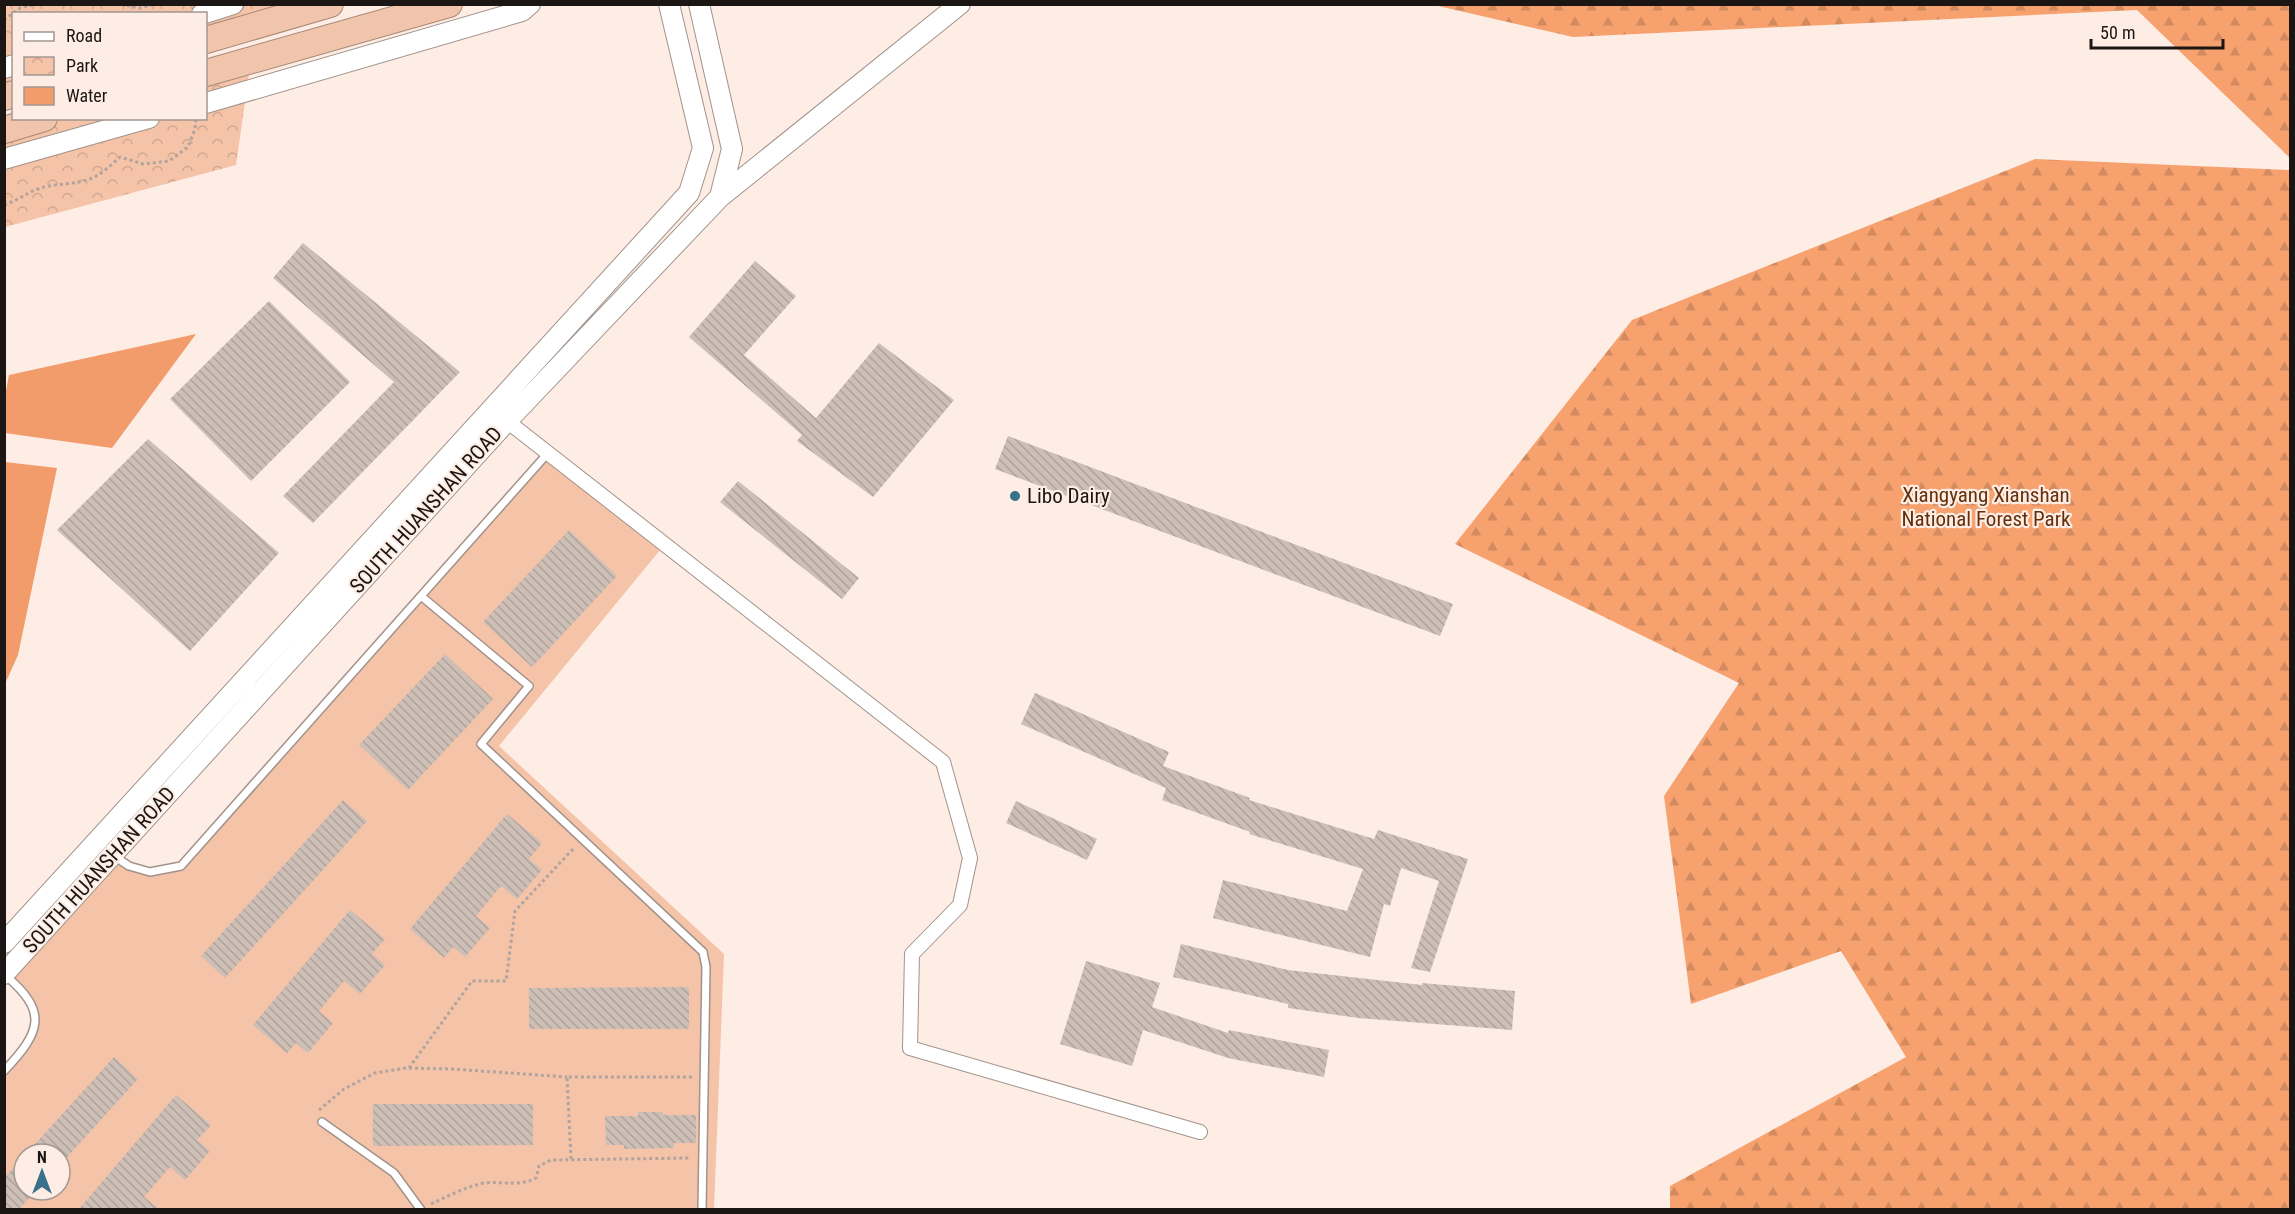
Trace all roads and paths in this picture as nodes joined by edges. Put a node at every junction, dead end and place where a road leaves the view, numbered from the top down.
1 (37, 4) edge
2 (122, 4) edge
3 (156, 4) edge
4 (233, 4) edge
5 (330, 4) edge
6 (449, 4) edge
7 (530, 4) edge
8 (669, 4) edge
9 (699, 4) edge
10 (960, 4) edge
11 (15, 12) edge
12 (207, 12) edge
13 (207, 40) edge
14 (207, 73) edge
15 (207, 103) edge
16 (37, 120) edge
17 (142, 120) edge
18 (196, 120) edge
19 (4, 129) edge
20 (4, 159) edge
21 (720, 197) junction
22 (4, 205) edge
23 (507, 421) junction
24 (548, 453) junction
25 (421, 596) junction
26 (582, 838) junction
27 (113, 855) junction
28 (4, 943) edge
29 (4, 975) edge
30 (409, 1068) junction
31 (4, 1071) edge
32 (567, 1077) junction
33 (704, 1077) junction
34 (319, 1110) dead end
35 (322, 1122) dead end
36 (1200, 1132) dead end
37 (703, 1157) junction
38 (571, 1160) junction
39 (421, 1209) edge
40 (702, 1209) edge

1 - 11 path
2 - 3 path
4 - 12 main road
5 - 13 highway
6 - 14 highway
7 - 15 main road
8 - 28 main road, SOUTH HUANSHAN ROAD
9 - 21 main road, SOUTH HUANSHAN ROAD
10 - 21 main road
16 - 19 highway
17 - 20 main road
18 - 22 path
21 - 23 main road, SOUTH HUANSHAN ROAD
23 - 24 street
23 - 27 main road, SOUTH HUANSHAN ROAD
24 - 25 lane
24 - 36 street
25 - 26 lane
25 - 27 lane
26 - 30 path
26 - 33 lane
27 - 29 main road, SOUTH HUANSHAN ROAD
29 - 31 lane
30 - 32 path
30 - 34 path
32 - 33 path
32 - 38 path
33 - 37 lane
35 - 39 lane
37 - 38 path
37 - 40 lane
38 - 39 path

